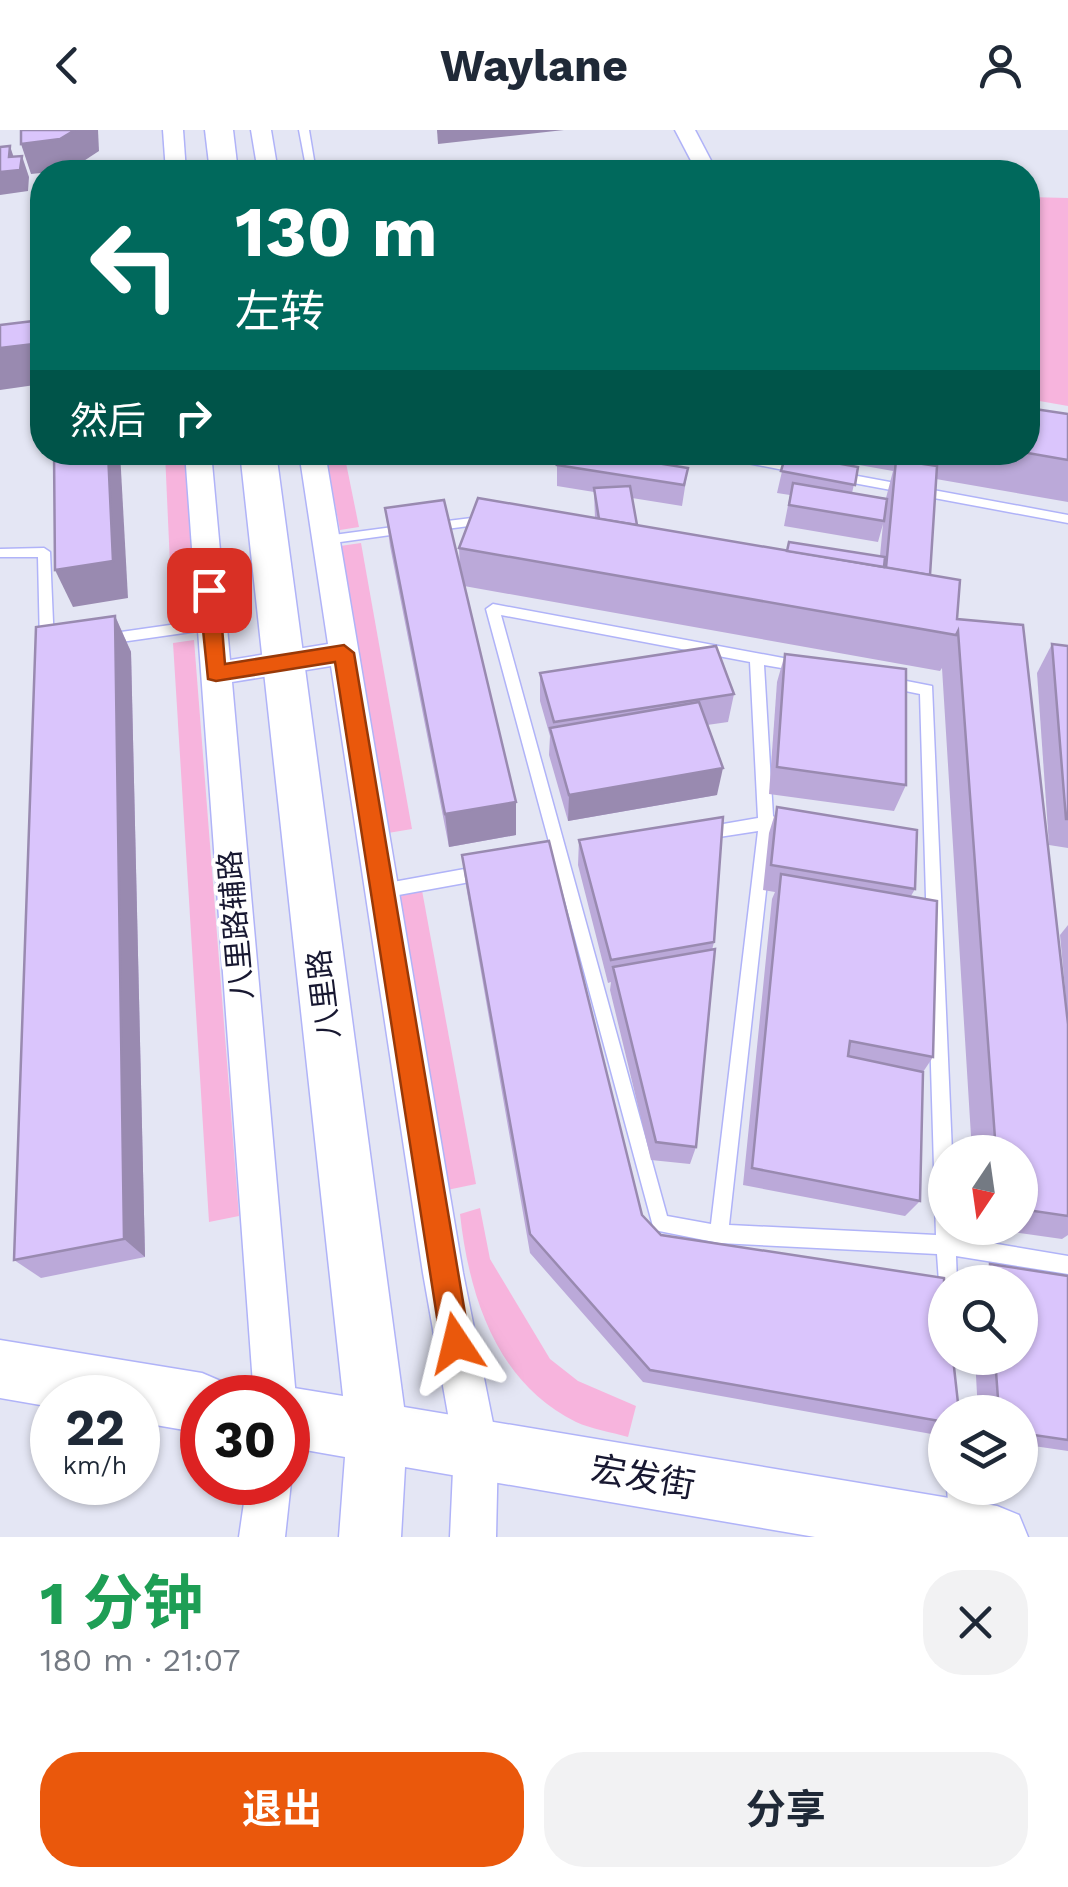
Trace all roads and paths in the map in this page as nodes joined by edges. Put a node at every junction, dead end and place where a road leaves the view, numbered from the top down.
1 (172, 130) edge
2 (220, 130) edge
3 (261, 130) edge
4 (304, 130) edge
5 (685, 130) edge
6 (175, 160) edge
7 (223, 160) edge
8 (266, 160) edge
9 (310, 160) edge
10 (701, 160) edge
11 (199, 465) edge
12 (260, 465) edge
13 (314, 465) edge
14 (786, 465) edge
15 (806, 470) edge
16 (824, 474) edge
17 (501, 519) edge
18 (1068, 519) edge
19 (326, 540) junction
20 (0, 553) edge
21 (212, 624) junction
22 (83, 642) edge
23 (65, 644) edge
24 (344, 653) junction
25 (757, 658) junction
26 (284, 662) junction
27 (814, 669) edge
28 (216, 673) junction
29 (870, 679) edge
30 (766, 822) junction
31 (785, 824) edge
32 (692, 835) edge
33 (914, 836) edge
34 (933, 838) junction
35 (580, 856) edge
36 (561, 859) junction
37 (543, 862) edge
38 (507, 869) edge
39 (382, 891) junction
40 (942, 1135) edge
41 (719, 1234) junction
42 (928, 1236) edge
43 (984, 1245) edge
44 (1068, 1265) edge
45 (0, 1369) edge
46 (273, 1375) edge
47 (180, 1399) edge
48 (310, 1421) edge
49 (377, 1432) junction
50 (476, 1448) junction
51 (266, 1505) edge
52 (971, 1518) edge
53 (262, 1537) edge
54 (370, 1537) edge
55 (472, 1537) edge

1 - 6 street
2 - 7 main road
3 - 8 street
4 - 9 lane
5 - 10 street
11 - 21 street, 八里路辅路
12 - 26 main road, 八里路
13 - 19 street
14 - 15 lane
16 - 18 lane
17 - 19 lane
19 - 24 street
20 - 23 lane
21 - 22 lane
21 - 28 street, 八里路辅路
24 - 26 street
24 - 39 street
25 - 27 lane
25 - 30 lane
25 - 36 lane
26 - 28 street
26 - 49 main road, 八里路
28 - 46 street, 八里路辅路
29 - 34 lane
30 - 31 lane
30 - 32 lane
30 - 41 lane
33 - 34 lane
34 - 40 lane
35 - 36 lane
36 - 37 lane
36 - 41 lane
38 - 39 lane
39 - 50 street
41 - 42 lane
43 - 44 lane
45 - 47 main road
48 - 49 main road, 宏发街
49 - 50 main road, 宏发街
49 - 54 main road, 八里路
50 - 52 main road, 宏发街
50 - 55 street
51 - 53 street

